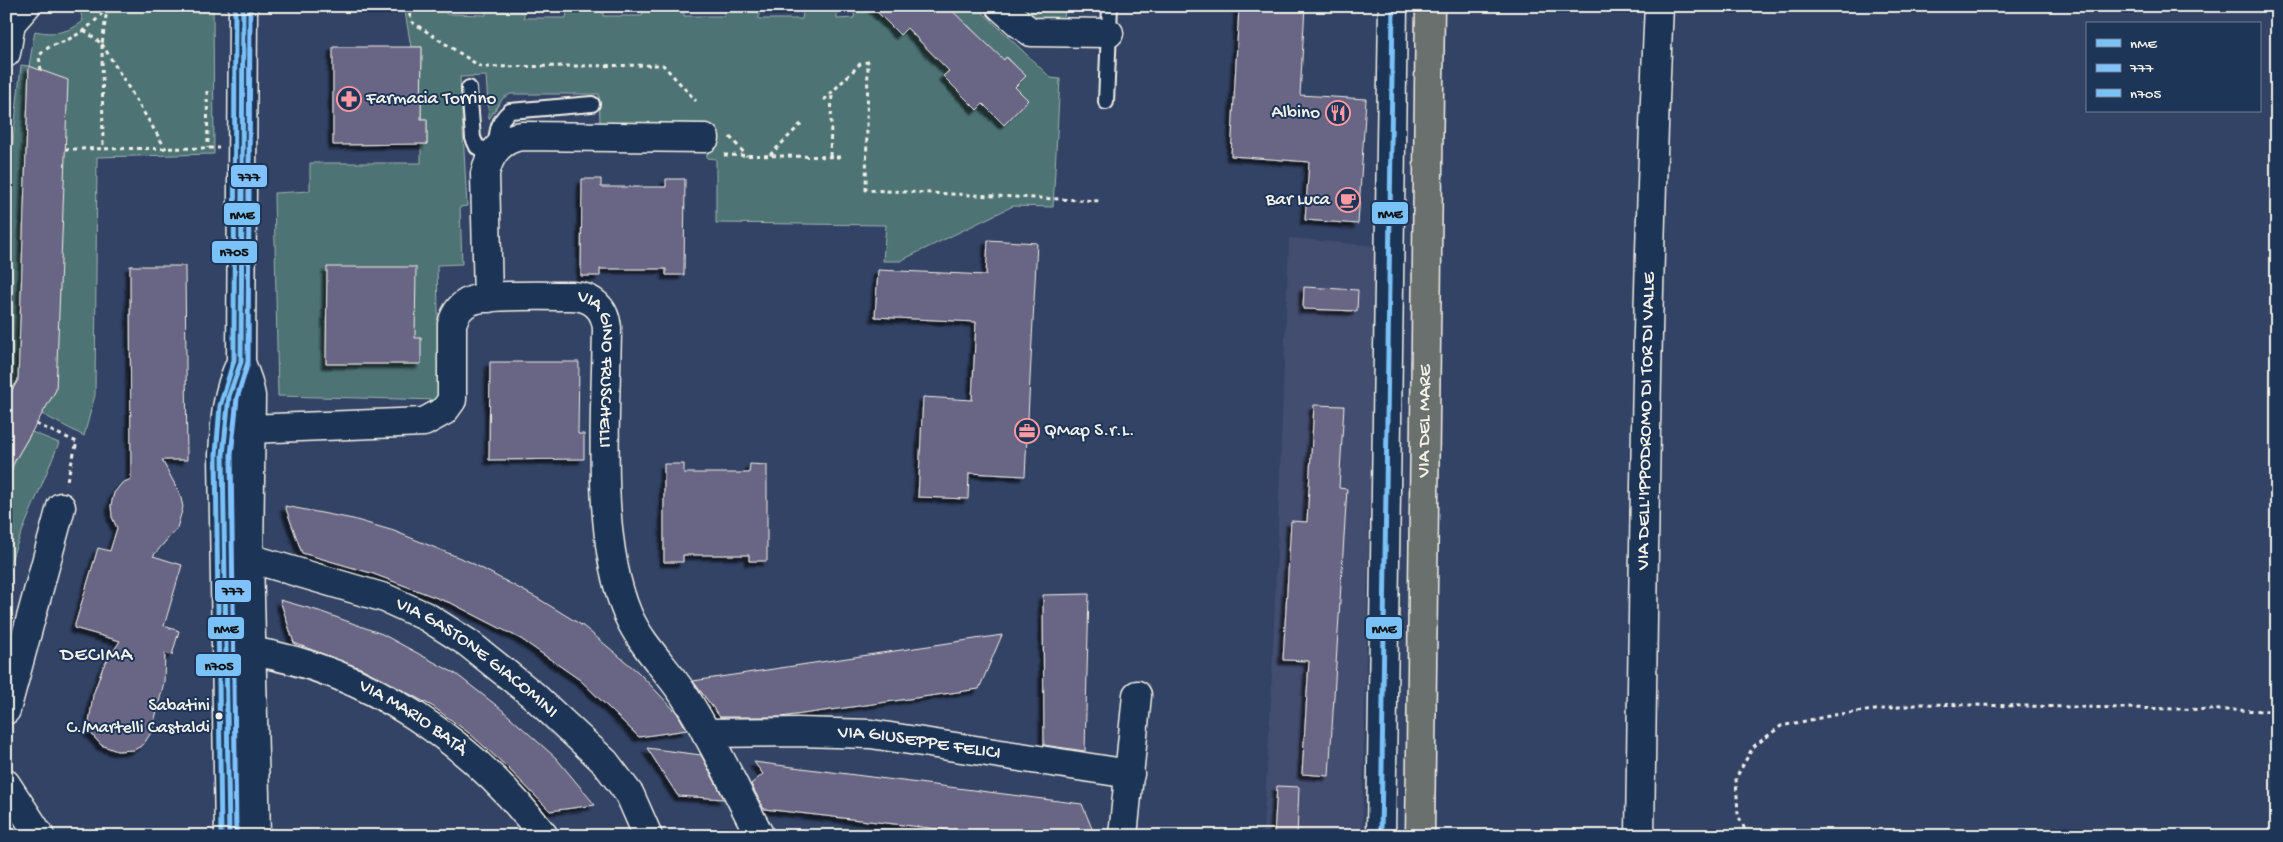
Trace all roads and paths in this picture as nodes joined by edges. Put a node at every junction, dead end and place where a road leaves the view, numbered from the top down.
1 (107, 6) edge
2 (243, 6) edge
3 (408, 6) edge
4 (1000, 6) edge
5 (1110, 6) edge
6 (1393, 6) edge
7 (1430, 6) edge
8 (1659, 6) edge
9 (21, 7) edge
10 (84, 30) junction
11 (1109, 33) junction
12 (102, 44) junction
13 (6, 53) edge
14 (41, 70) dead end
15 (469, 88) dead end
16 (207, 91) dead end
17 (832, 92) junction
18 (696, 100) dead end
19 (824, 100) dead end
20 (1106, 102) dead end
21 (592, 104) dead end
22 (804, 121) dead end
23 (716, 141) junction
24 (208, 148) junction
25 (242, 148) junction
26 (65, 149) dead end
27 (103, 149) junction
28 (166, 149) junction
29 (495, 152) junction
30 (770, 155) junction
31 (747, 156) junction
32 (830, 156) junction
33 (843, 157) dead end
34 (1101, 201) dead end
35 (488, 298) junction
36 (241, 362) junction
37 (36, 424) dead end
38 (249, 429) junction
39 (61, 507) joint
40 (249, 558) junction
41 (250, 650) junction
42 (1137, 695) dead end
43 (6, 710) edge
44 (2277, 711) edge
45 (706, 733) junction
46 (1130, 774) junction
47 (6, 784) edge
48 (40, 836) edge
49 (228, 836) edge
50 (256, 836) edge
51 (544, 836) edge
52 (648, 836) edge
53 (760, 836) edge
54 (1123, 836) edge
55 (1381, 836) edge
56 (1420, 836) edge
57 (1640, 836) edge
58 (1748, 836) edge

1 - 10 path
1 - 12 path
2 - 25 street
3 - 18 path
4 - 11 street
5 - 11 lane
6 - 55 street
7 - 56 main road, VIA DEL MARE
8 - 57 street, VIA DELL'IPPODROMO DI TOR DI VALLE
9 - 13 street
10 - 12 path
10 - 14 path
11 - 20 lane
12 - 27 path
12 - 28 path
15 - 29 lane
16 - 24 path
17 - 19 path
17 - 32 path
17 - 34 path
21 - 29 lane
22 - 30 path
23 - 29 street
23 - 31 path
23 - 31 path
24 - 25 path
24 - 28 path
25 - 36 street
26 - 27 path
27 - 28 path
29 - 35 street
30 - 31 path
30 - 32 path
32 - 33 path
35 - 38 street, VIA GINO FRUSCHELLI
35 - 45 street, VIA GINO FRUSCHELLI
36 - 38 street
36 - 49 street
37 - 39 path
38 - 40 street
39 - 43 street
40 - 41 street
40 - 52 street, VIA GASTONE GIACOMINI
41 - 50 street
41 - 51 street, VIA MARIO BATÀ
42 - 46 street
44 - 58 path
45 - 46 street, VIA GIUSEPPE FELICI
45 - 53 street, VIA GINO FRUSCHELLI
46 - 54 street
47 - 48 street

